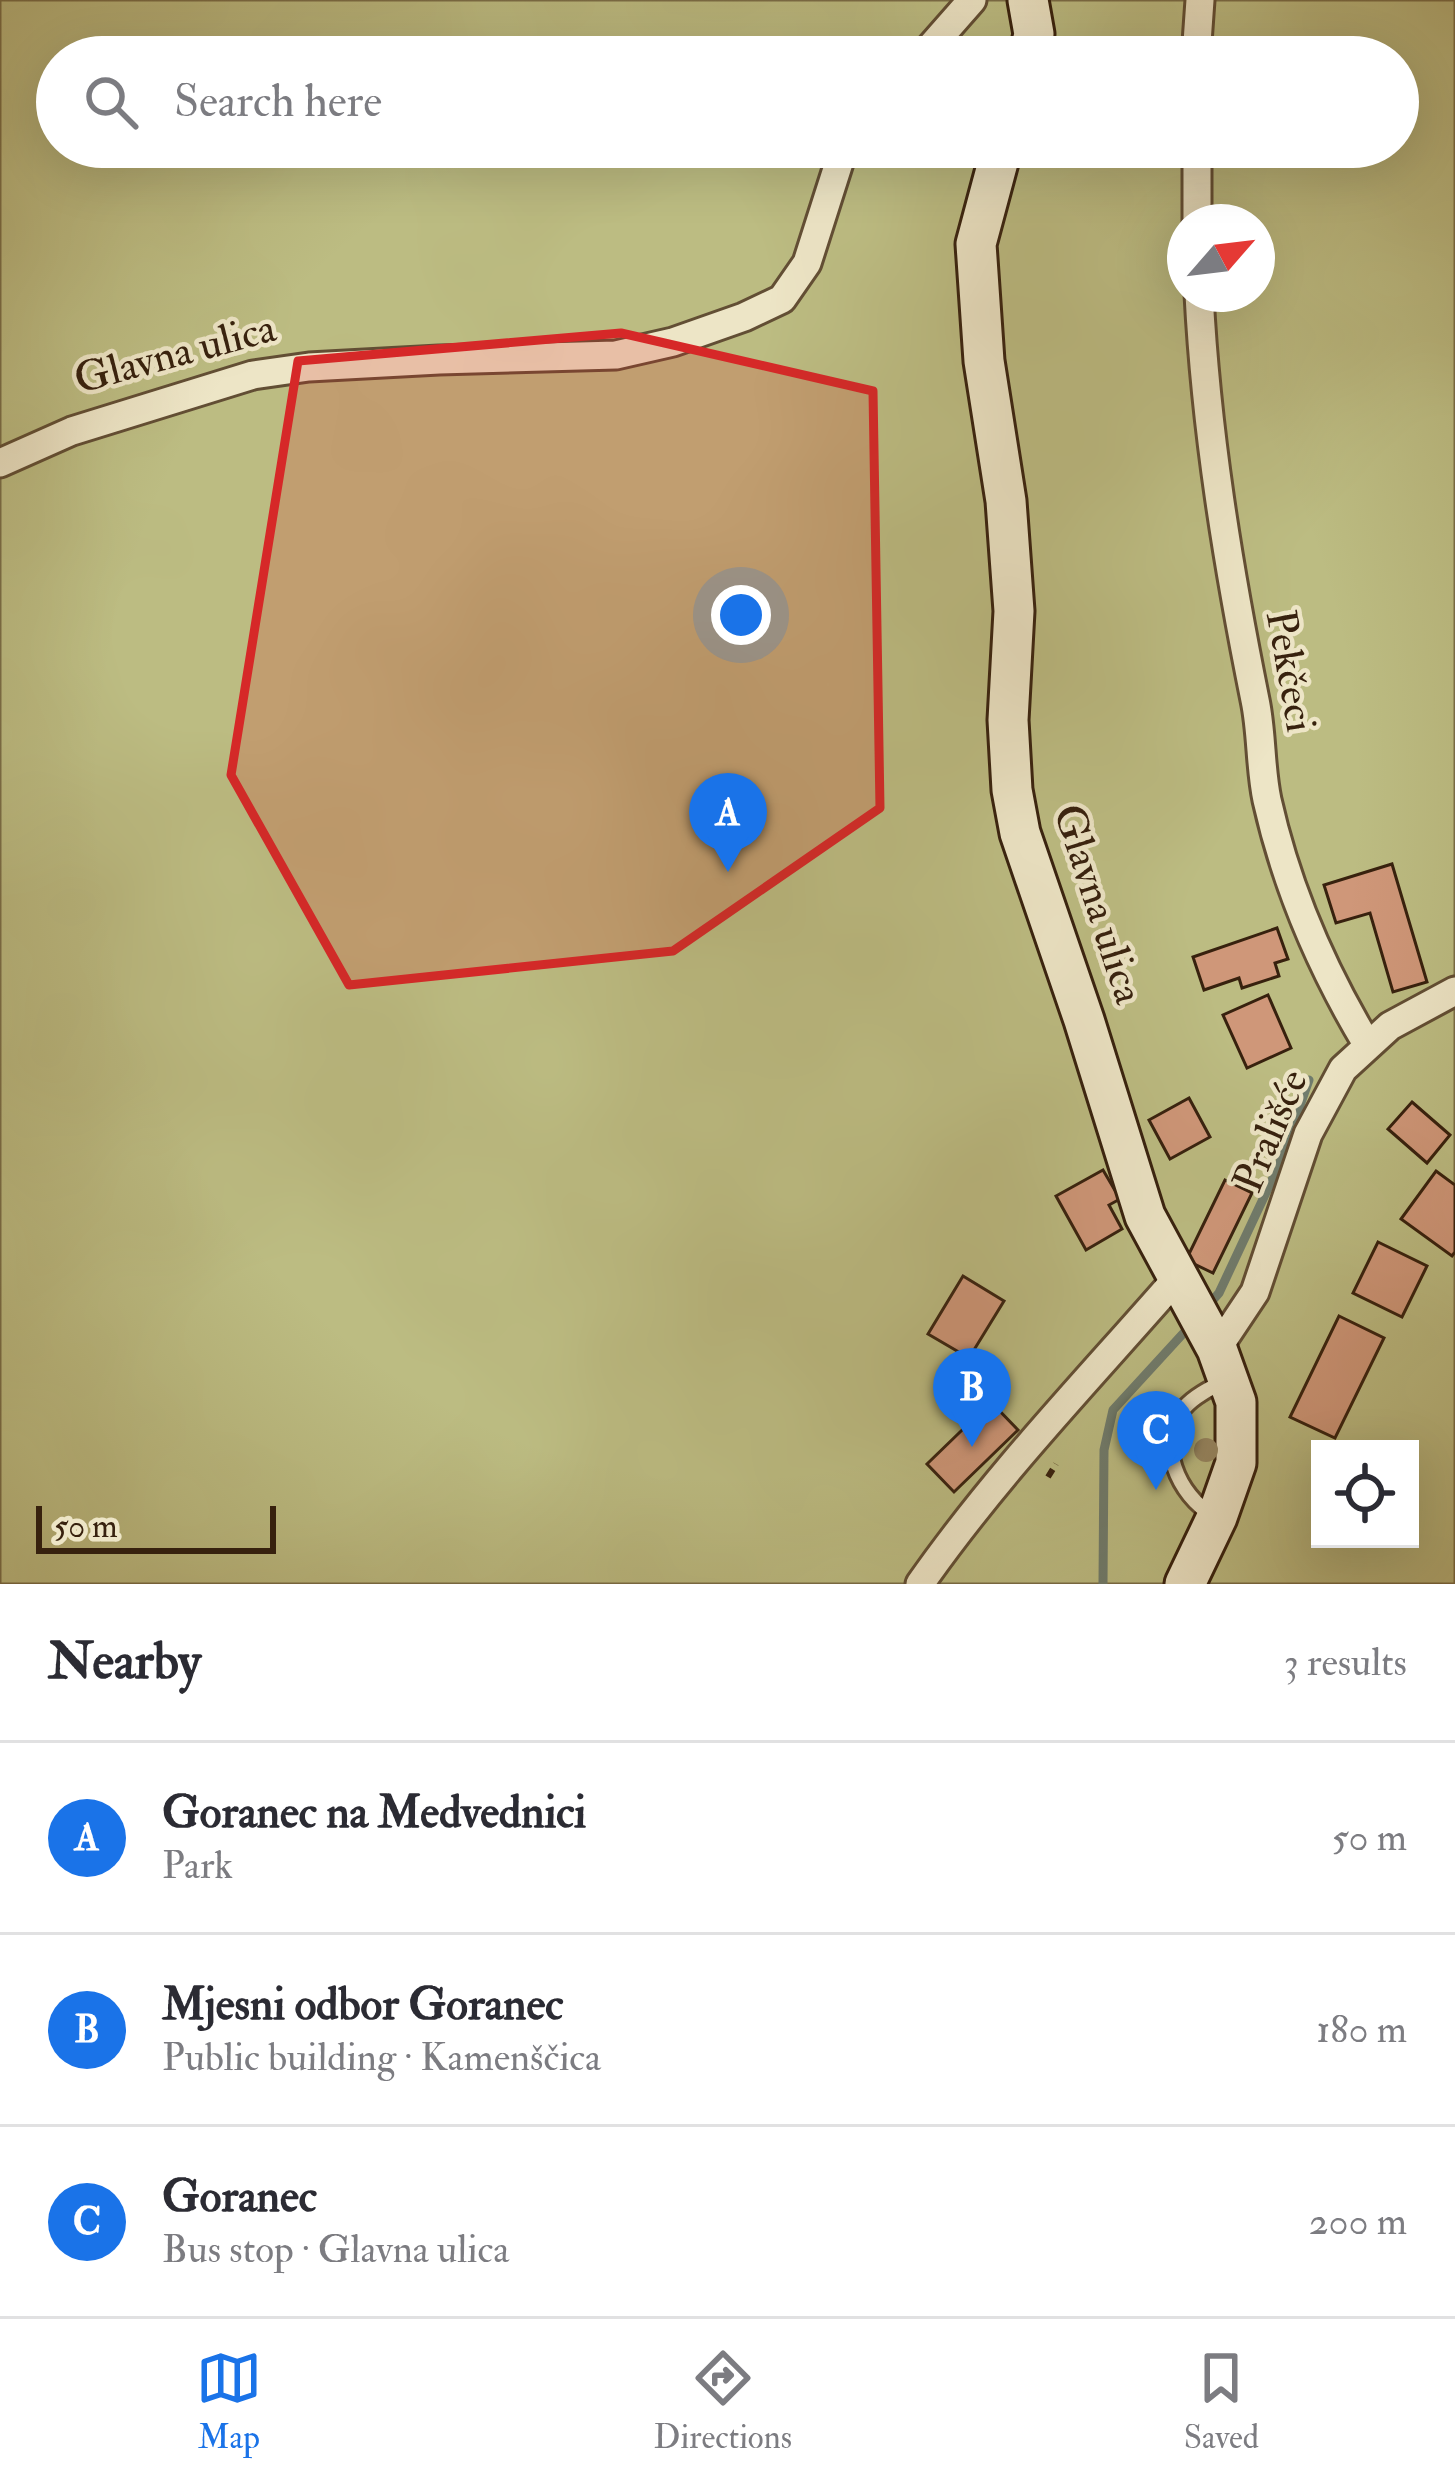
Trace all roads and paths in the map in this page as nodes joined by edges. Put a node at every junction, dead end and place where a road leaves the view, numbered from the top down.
1 (971, 0) edge
2 (1028, 0) edge
3 (1201, 0) edge
4 (940, 36) edge
5 (1034, 36) edge
6 (1198, 36) edge
7 (837, 168) edge
8 (996, 168) edge
9 (1198, 168) edge
10 (1197, 204) edge
11 (1199, 312) edge
12 (0, 463) edge
13 (1455, 991) edge
14 (1366, 1044) junction
15 (1204, 1328) junction
16 (1216, 1517) junction
17 (920, 1584) edge
18 (1185, 1584) edge

1 - 4 street
2 - 5 street
3 - 6 street
7 - 12 street, Glavna ulica
8 - 15 street, Glavna ulica
9 - 10 street
11 - 14 street, Pekčeci
13 - 14 street, Prališće
14 - 15 street, Prališće
15 - 16 street, Glavna ulica
15 - 16 lane
15 - 17 street, Prališće
16 - 18 street, Glavna ulica

